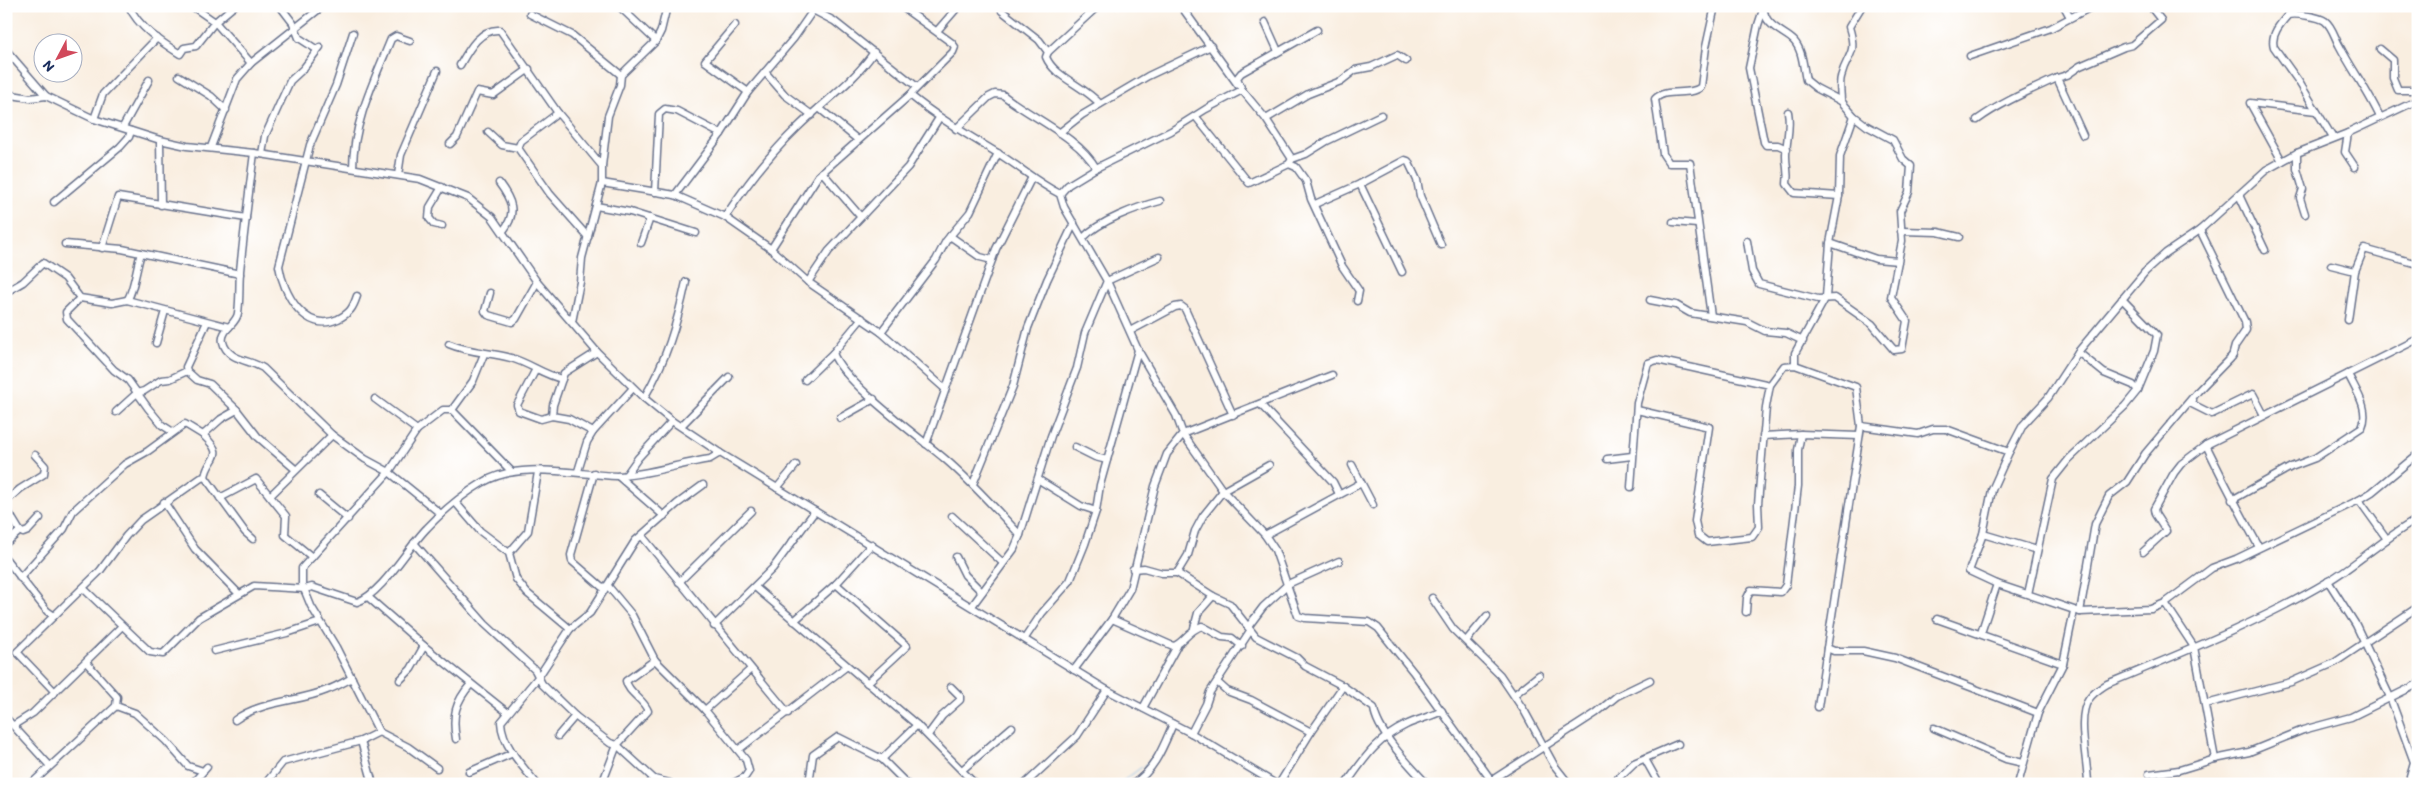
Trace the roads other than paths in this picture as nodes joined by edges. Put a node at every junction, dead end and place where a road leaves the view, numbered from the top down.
1 (129, 6) edge
2 (192, 6) edge
3 (234, 6) edge
4 (280, 6) edge
5 (323, 6) edge
6 (619, 6) edge
7 (667, 6) edge
8 (901, 6) edge
9 (1098, 6) edge
10 (1181, 6) edge
11 (1715, 6) edge
12 (1862, 6) edge
13 (2064, 6) edge
14 (2093, 6) edge
15 (2150, 6) edge
16 (815, 8) edge
17 (957, 8) dead end
18 (1764, 8) edge
19 (1002, 11) dead end
20 (530, 14) dead end
21 (2070, 17) junction
22 (215, 22) junction
23 (1264, 22) dead end
24 (735, 25) dead end
25 (295, 29) junction
26 (1317, 30) dead end
27 (937, 31) junction
28 (353, 33) dead end
29 (157, 38) junction
30 (410, 40) dead end
31 (656, 42) junction
32 (1211, 46) junction
33 (2380, 49) dead end
34 (6, 50) edge
35 (1278, 51) junction
36 (874, 52) junction
37 (1048, 52) junction
38 (1970, 56) dead end
39 (1406, 61) dead end
40 (251, 63) junction
41 (460, 65) dead end
42 (529, 70) junction
43 (437, 71) dead end
44 (765, 72) junction
45 (621, 75) junction
46 (179, 76) dead end
47 (2057, 78) junction
48 (149, 80) dead end
49 (916, 86) junction
50 (1242, 90) junction
51 (2418, 90) edge
52 (748, 92) junction
53 (6, 94) edge
54 (910, 95) junction
55 (46, 96) junction
56 (2418, 100) edge
57 (1841, 101) junction
58 (1100, 104) junction
59 (819, 108) junction
60 (226, 110) junction
61 (558, 112) junction
62 (1788, 112) dead end
63 (2316, 112) junction
64 (812, 115) junction
65 (1381, 115) dead end
66 (1854, 116) junction
67 (1196, 117) junction
68 (2380, 117) junction
69 (939, 118) junction
70 (94, 119) junction
71 (1266, 119) junction
72 (1977, 120) dead end
73 (123, 127) junction
74 (956, 129) junction
75 (131, 131) junction
76 (488, 132) dead end
77 (1059, 132) junction
78 (2348, 133) junction
79 (721, 134) junction
80 (2083, 135) dead end
81 (2332, 138) junction
82 (160, 140) junction
83 (858, 140) junction
84 (450, 144) dead end
85 (211, 147) junction
86 (518, 148) junction
87 (1786, 150) junction
88 (254, 153) junction
89 (2298, 153) junction
90 (262, 154) junction
91 (998, 154) junction
92 (308, 161) junction
93 (1290, 161) junction
94 (2282, 161) junction
95 (602, 166) junction
96 (353, 168) junction
97 (1096, 168) junction
98 (2355, 168) dead end
99 (822, 172) junction
100 (398, 176) junction
101 (1032, 177) junction
102 (499, 183) dead end
103 (602, 183) junction
104 (1360, 184) junction
105 (442, 186) junction
106 (655, 192) junction
107 (1060, 194) junction
108 (675, 195) junction
109 (2239, 195) junction
110 (1839, 196) junction
111 (1160, 201) dead end
112 (54, 202) dead end
113 (1315, 204) junction
114 (160, 205) junction
115 (596, 206) junction
116 (2305, 214) dead end
117 (860, 216) junction
118 (725, 217) junction
119 (246, 218) junction
120 (650, 218) junction
121 (1673, 222) dead end
122 (1074, 223) junction
123 (1697, 224) junction
124 (442, 226) dead end
125 (2200, 230) junction
126 (503, 231) junction
127 (1901, 231) junction
128 (696, 233) dead end
129 (950, 236) junction
130 (588, 237) junction
131 (1958, 237) dead end
132 (1083, 238) junction
133 (1747, 241) dead end
134 (641, 243) dead end
135 (1830, 243) junction
136 (65, 244) dead end
137 (1442, 244) dead end
138 (102, 248) junction
139 (771, 249) junction
140 (2265, 250) dead end
141 (140, 254) junction
142 (1159, 257) dead end
143 (992, 260) junction
144 (1898, 261) junction
145 (2418, 264) edge
146 (2331, 265) dead end
147 (2355, 271) junction
148 (1402, 272) dead end
149 (240, 274) junction
150 (1107, 281) junction
151 (537, 282) junction
152 (686, 282) dead end
153 (808, 282) junction
154 (6, 292) edge
155 (490, 293) dead end
156 (357, 296) dead end
157 (1826, 297) junction
158 (80, 298) junction
159 (2122, 299) junction
160 (127, 300) junction
161 (1650, 300) dead end
162 (1357, 301) dead end
163 (165, 311) junction
164 (1711, 316) junction
165 (862, 318) junction
166 (2348, 320) dead end
167 (206, 322) junction
168 (572, 322) junction
169 (229, 327) junction
170 (1130, 331) junction
171 (882, 332) junction
172 (2418, 339) edge
173 (1803, 341) junction
174 (156, 342) dead end
175 (449, 344) dead end
176 (1138, 350) junction
177 (597, 352) junction
178 (2078, 352) junction
179 (833, 353) junction
180 (484, 354) junction
181 (2233, 354) junction
182 (1795, 365) junction
183 (536, 369) junction
184 (187, 371) junction
185 (2348, 374) junction
186 (1332, 375) dead end
187 (729, 376) dead end
188 (562, 379) junction
189 (806, 380) dead end
190 (1770, 385) junction
191 (633, 388) junction
192 (944, 388) junction
193 (2138, 390) junction
194 (137, 392) junction
195 (644, 398) junction
196 (375, 399) dead end
197 (874, 399) junction
198 (1260, 404) junction
199 (236, 410) junction
200 (452, 410) junction
201 (1636, 410) junction
202 (116, 412) dead end
203 (2264, 415) junction
204 (552, 416) junction
205 (1233, 416) junction
206 (840, 418) dead end
207 (672, 421) junction
208 (681, 426) junction
209 (1861, 426) junction
210 (417, 430) junction
211 (173, 432) junction
212 (593, 432) junction
213 (203, 434) junction
214 (1183, 434) junction
215 (1801, 434) junction
216 (332, 435) junction
217 (1763, 436) junction
218 (1859, 436) junction
219 (926, 444) junction
220 (2206, 445) junction
221 (1075, 447) dead end
222 (2009, 452) junction
223 (720, 453) junction
224 (2418, 454) edge
225 (35, 455) dead end
226 (1632, 456) junction
227 (1607, 459) dead end
228 (1107, 460) junction
229 (796, 465) dead end
230 (1269, 465) dead end
231 (1352, 465) dead end
232 (295, 469) junction
233 (578, 471) junction
234 (389, 472) junction
235 (512, 472) junction
236 (538, 472) junction
237 (594, 473) junction
238 (626, 475) junction
239 (618, 476) junction
240 (205, 478) junction
241 (1039, 480) junction
242 (972, 484) junction
243 (1361, 484) junction
244 (703, 485) dead end
245 (1631, 487) dead end
246 (777, 488) junction
247 (1223, 491) junction
248 (1339, 494) junction
249 (319, 495) dead end
250 (270, 496) junction
251 (220, 498) junction
252 (2232, 500) junction
253 (2359, 500) junction
254 (6, 501) edge
255 (164, 502) junction
256 (456, 503) junction
257 (1373, 505) dead end
258 (6, 508) edge
259 (815, 511) junction
260 (1096, 511) junction
261 (751, 512) dead end
262 (441, 514) junction
263 (664, 516) junction
264 (952, 516) dead end
265 (40, 518) dead end
266 (348, 519) junction
267 (2418, 519) edge
268 (20, 531) junction
269 (1983, 534) junction
270 (1020, 535) junction
271 (1265, 535) junction
272 (642, 536) junction
273 (253, 538) dead end
274 (2387, 539) junction
275 (6, 543) edge
276 (414, 543) junction
277 (872, 544) junction
278 (2259, 547) junction
279 (2037, 550) junction
280 (508, 552) junction
281 (2143, 552) dead end
282 (956, 556) dead end
283 (312, 557) junction
284 (6, 559) edge
285 (1339, 561) dead end
286 (1003, 563) junction
287 (1133, 569) junction
288 (1177, 574) junction
289 (20, 578) junction
290 (2328, 581) junction
291 (679, 582) junction
292 (836, 584) junction
293 (1288, 584) junction
294 (1997, 584) junction
295 (608, 586) junction
296 (755, 587) junction
297 (83, 588) junction
298 (305, 589) junction
299 (982, 592) junction
300 (239, 594) junction
301 (2028, 594) junction
302 (1213, 596) junction
303 (368, 597) junction
304 (1432, 598) dead end
305 (2165, 603) junction
306 (972, 606) junction
307 (2418, 607) edge
308 (1746, 612) dead end
309 (2077, 612) junction
310 (54, 616) junction
311 (1487, 616) dead end
312 (1112, 618) junction
313 (1937, 619) dead end
314 (794, 621) junction
315 (320, 622) junction
316 (122, 626) junction
317 (714, 626) junction
318 (1194, 628) junction
319 (570, 629) junction
320 (1249, 631) junction
321 (1981, 633) junction
322 (1025, 638) junction
323 (1466, 641) junction
324 (2364, 643) junction
325 (424, 646) junction
326 (1177, 646) junction
327 (1242, 646) junction
328 (1827, 648) junction
329 (2194, 648) junction
330 (214, 651) dead end
331 (655, 660) junction
332 (86, 662) junction
333 (2063, 664) junction
334 (847, 666) junction
335 (751, 669) junction
336 (1074, 670) junction
337 (1539, 675) dead end
338 (538, 676) junction
339 (352, 678) junction
340 (400, 680) dead end
341 (1650, 680) dead end
342 (1216, 682) junction
343 (866, 683) junction
344 (471, 684) junction
345 (2418, 684) edge
346 (1343, 686) junction
347 (951, 687) dead end
348 (1107, 690) junction
349 (55, 692) junction
350 (1514, 695) junction
351 (2390, 696) junction
352 (2206, 704) junction
353 (116, 706) junction
354 (1818, 707) dead end
355 (1143, 708) junction
356 (705, 710) junction
357 (1442, 710) junction
358 (508, 713) junction
359 (788, 713) junction
360 (2038, 713) junction
361 (575, 716) junction
362 (6, 718) edge
363 (235, 720) dead end
364 (1173, 724) junction
365 (14, 725) junction
366 (917, 725) junction
367 (1012, 728) dead end
368 (1934, 728) dead end
369 (379, 732) junction
370 (1310, 732) junction
371 (1191, 733) junction
372 (928, 735) junction
373 (558, 736) dead end
374 (1388, 736) junction
375 (456, 739) dead end
376 (361, 741) junction
377 (1678, 744) dead end
378 (617, 745) junction
379 (1544, 748) junction
380 (738, 750) junction
381 (512, 752) junction
382 (882, 759) junction
383 (1645, 759) junction
384 (2215, 759) junction
385 (2023, 763) junction
386 (50, 766) junction
387 (437, 768) dead end
388 (962, 770) junction
389 (469, 772) dead end
390 (2149, 774) dead end
391 (652, 781) edge
392 (2411, 781) edge
393 (1490, 782) edge
394 (670, 783) edge
395 (31, 784) edge
396 (192, 784) edge
397 (265, 784) edge
398 (373, 784) edge
399 (537, 784) edge
400 (602, 784) edge
401 (733, 784) edge
402 (809, 784) edge
403 (907, 784) edge
404 (975, 784) edge
405 (1024, 784) edge
406 (1133, 784) edge
407 (1278, 784) edge
408 (1346, 784) edge
409 (1427, 784) edge
410 (1569, 784) edge
411 (1612, 784) edge
412 (1659, 784) edge
413 (2018, 784) edge
414 (2088, 784) edge

1 - 29 street
2 - 22 street
3 - 22 street
4 - 25 street
5 - 25 street
6 - 31 street
7 - 31 street
8 - 27 street
9 - 37 street
10 - 32 street
11 - 123 street
12 - 57 street
13 - 21 street
14 - 21 street
15 - 47 street
16 - 36 street
16 - 44 street
17 - 27 street
18 - 57 street
18 - 87 street
19 - 37 street
20 - 45 street
21 - 38 street
22 - 29 street
22 - 40 street
23 - 35 street
24 - 52 street
25 - 40 street
25 - 90 street
26 - 35 street
27 - 49 street
28 - 92 street
29 - 70 street
30 - 96 street
31 - 45 street
32 - 50 street
32 - 58 street
33 - 51 street
34 - 55 street
35 - 50 street
36 - 49 street
36 - 59 street
37 - 58 street
39 - 71 street
40 - 60 street
41 - 42 street
42 - 61 street
42 - 84 street
43 - 100 street
44 - 52 street
44 - 64 street
45 - 95 street
46 - 60 street
47 - 72 street
47 - 80 street
48 - 73 street
49 - 54 street
50 - 67 street
50 - 71 street
52 - 79 street
53 - 55 street
54 - 69 street
54 - 83 street
55 - 70 street
56 - 68 street
57 - 66 street
58 - 77 street
59 - 64 street
59 - 83 street
60 - 85 street
61 - 86 street
61 - 95 street
62 - 87 street
63 - 68 street
63 - 81 street
63 - 94 street
64 - 118 street
65 - 93 street
66 - 110 street
66 - 127 street
67 - 93 street
67 - 97 street
68 - 78 street
69 - 74 street
69 - 117 street
70 - 73 street
71 - 93 street
73 - 75 street
74 - 77 street
74 - 91 street
75 - 82 street
75 - 112 street
76 - 86 street
77 - 97 street
78 - 81 street
78 - 98 street
79 - 106 street
79 - 108 street
81 - 89 street
82 - 85 street
82 - 114 street
83 - 99 street
85 - 88 street
86 - 130 street
87 - 110 street
88 - 90 street
88 - 119 street
89 - 94 street
89 - 116 street
90 - 92 street
91 - 101 street
91 - 129 street
92 - 96 street
92 - 156 street
93 - 113 street
94 - 109 street
95 - 103 street
96 - 100 street
97 - 107 street
99 - 117 street
99 - 139 street
100 - 105 street
101 - 107 street
101 - 143 street
102 - 126 street
103 - 106 street
103 - 115 street
104 - 113 street
104 - 137 street
104 - 148 street
105 - 124 street
105 - 126 street
106 - 108 street
107 - 122 street
108 - 118 street
109 - 125 street
109 - 140 street
110 - 135 street
111 - 132 street
113 - 162 street
114 - 119 street
114 - 138 street
115 - 120 street
115 - 130 street
117 - 153 street
118 - 139 street
119 - 149 street
120 - 128 street
120 - 134 street
121 - 123 street
122 - 132 street
122 - 242 street
123 - 164 street
125 - 159 street
125 - 181 street
126 - 151 street
127 - 131 street
127 - 144 street
129 - 143 street
129 - 171 street
130 - 168 street
132 - 150 street
133 - 157 street
135 - 144 street
135 - 157 street
136 - 138 street
138 - 141 street
139 - 153 street
141 - 149 street
141 - 160 street
142 - 150 street
143 - 192 street
144 - 157 street
145 - 147 street
146 - 147 street
147 - 166 street
149 - 169 street
150 - 170 street
150 - 241 street
151 - 155 street
151 - 168 street
152 - 195 street
153 - 165 street
154 - 158 street
157 - 173 street
158 - 160 street
158 - 194 street
159 - 178 street
159 - 193 street
160 - 163 street
161 - 164 street
163 - 167 street
163 - 174 street
164 - 173 street
165 - 171 street
165 - 179 street
167 - 169 street
167 - 184 street
168 - 177 street
169 - 216 street
170 - 176 street
170 - 205 street
171 - 192 street
172 - 185 street
173 - 182 street
175 - 180 street
176 - 214 street
176 - 228 street
177 - 188 street
177 - 191 street
178 - 193 street
178 - 222 street
179 - 189 street
179 - 197 street
180 - 183 street
180 - 200 street
181 - 203 street
181 - 309 street
182 - 190 street
182 - 209 street
183 - 188 street
183 - 204 street
184 - 194 street
184 - 199 street
185 - 203 street
185 - 252 street
186 - 198 street
187 - 208 street
188 - 204 street
190 - 201 street
190 - 217 street
191 - 195 street
191 - 212 street
192 - 219 street
193 - 279 street
194 - 202 street
194 - 211 street
195 - 207 street
196 - 210 street
197 - 206 street
197 - 219 street
198 - 205 street
198 - 248 street
199 - 213 street
199 - 232 street
200 - 210 street
200 - 235 street
201 - 217 street
201 - 226 street
203 - 220 street
204 - 212 street
205 - 214 street
207 - 208 street
207 - 238 street
208 - 223 street
209 - 218 street
209 - 222 street
210 - 234 street
211 - 213 street
211 - 289 street
212 - 233 street
213 - 240 street
214 - 247 street
214 - 287 street
215 - 217 street
215 - 218 street
215 - 308 street
216 - 232 street
216 - 234 street
218 - 328 street
219 - 242 street
220 - 252 street
220 - 281 street
221 - 228 street
222 - 269 street
223 - 238 street
223 - 246 street
224 - 253 street
225 - 254 street
226 - 227 street
226 - 245 street
228 - 260 street
229 - 246 street
230 - 247 street
231 - 243 street
232 - 250 street
233 - 236 street
233 - 237 street
234 - 262 street
234 - 266 street
235 - 236 street
235 - 256 street
236 - 280 street
237 - 239 street
237 - 295 street
238 - 239 street
239 - 263 street
240 - 251 street
240 - 255 street
241 - 260 street
241 - 270 street
242 - 270 street
243 - 248 street
243 - 257 street
244 - 263 street
246 - 259 street
247 - 271 street
247 - 288 street
248 - 271 street
249 - 266 street
250 - 251 street
250 - 283 street
251 - 273 street
252 - 278 street
253 - 274 street
253 - 278 street
255 - 297 street
255 - 300 street
256 - 262 street
256 - 280 street
258 - 268 street
259 - 277 street
259 - 296 street
260 - 322 street
261 - 291 street
262 - 276 street
263 - 272 street
264 - 286 street
265 - 268 street
266 - 283 street
267 - 274 street
268 - 275 street
269 - 279 street
269 - 294 street
270 - 286 street
271 - 293 street
272 - 291 street
272 - 295 street
274 - 290 street
276 - 303 street
276 - 338 street
277 - 292 street
277 - 306 street
278 - 305 street
279 - 301 street
280 - 319 street
282 - 299 street
283 - 298 street
284 - 289 street
285 - 293 street
286 - 299 street
287 - 288 street
287 - 312 street
288 - 302 street
289 - 310 street
290 - 324 street
290 - 329 street
291 - 317 street
292 - 314 street
292 - 343 street
293 - 320 street
293 - 357 street
294 - 301 street
294 - 321 street
295 - 319 street
295 - 331 street
296 - 314 street
296 - 317 street
297 - 310 street
297 - 316 street
298 - 300 street
298 - 303 street
298 - 315 street
299 - 306 street
300 - 316 street
301 - 309 street
302 - 318 street
302 - 320 street
303 - 325 street
304 - 323 street
305 - 309 street
305 - 329 street
306 - 322 street
307 - 324 street
309 - 333 street
310 - 349 street
311 - 323 street
312 - 326 street
312 - 336 street
313 - 321 street
314 - 334 street
315 - 330 street
315 - 339 street
316 - 332 street
317 - 335 street
318 - 326 street
318 - 327 street
319 - 338 street
320 - 327 street
320 - 346 street
321 - 333 street
322 - 336 street
323 - 350 street
324 - 351 street
324 - 352 street
325 - 340 street
325 - 344 street
326 - 355 street
327 - 342 street
328 - 354 street
328 - 360 street
329 - 352 street
329 - 414 street
331 - 356 street
331 - 378 street
332 - 349 street
332 - 353 street
333 - 360 street
334 - 343 street
334 - 359 street
335 - 356 street
335 - 359 street
336 - 348 street
337 - 350 street
338 - 358 street
338 - 361 street
339 - 363 street
339 - 369 street
341 - 379 street
342 - 370 street
342 - 371 street
343 - 366 street
344 - 358 street
344 - 375 street
345 - 351 street
346 - 370 street
346 - 374 street
347 - 372 street
348 - 355 street
348 - 405 street
349 - 365 street
350 - 379 street
351 - 384 street
351 - 392 street
352 - 384 street
353 - 386 street
353 - 396 street
355 - 364 street
356 - 380 street
357 - 374 street
357 - 393 street
358 - 381 street
359 - 380 street
360 - 385 street
361 - 373 street
361 - 378 street
362 - 365 street
364 - 371 street
364 - 406 street
365 - 386 street
366 - 372 street
366 - 382 street
367 - 388 street
368 - 385 street
369 - 376 street
369 - 387 street
370 - 407 street
371 - 407 street
372 - 388 street
374 - 408 street
374 - 409 street
376 - 397 street
376 - 398 street
377 - 383 street
378 - 391 street
378 - 400 street
379 - 393 street
379 - 410 street
380 - 401 street
381 - 389 street
381 - 399 street
382 - 402 street
382 - 403 street
383 - 411 street
383 - 412 street
384 - 390 street
385 - 413 street
386 - 395 street
388 - 404 street
391 - 394 street

